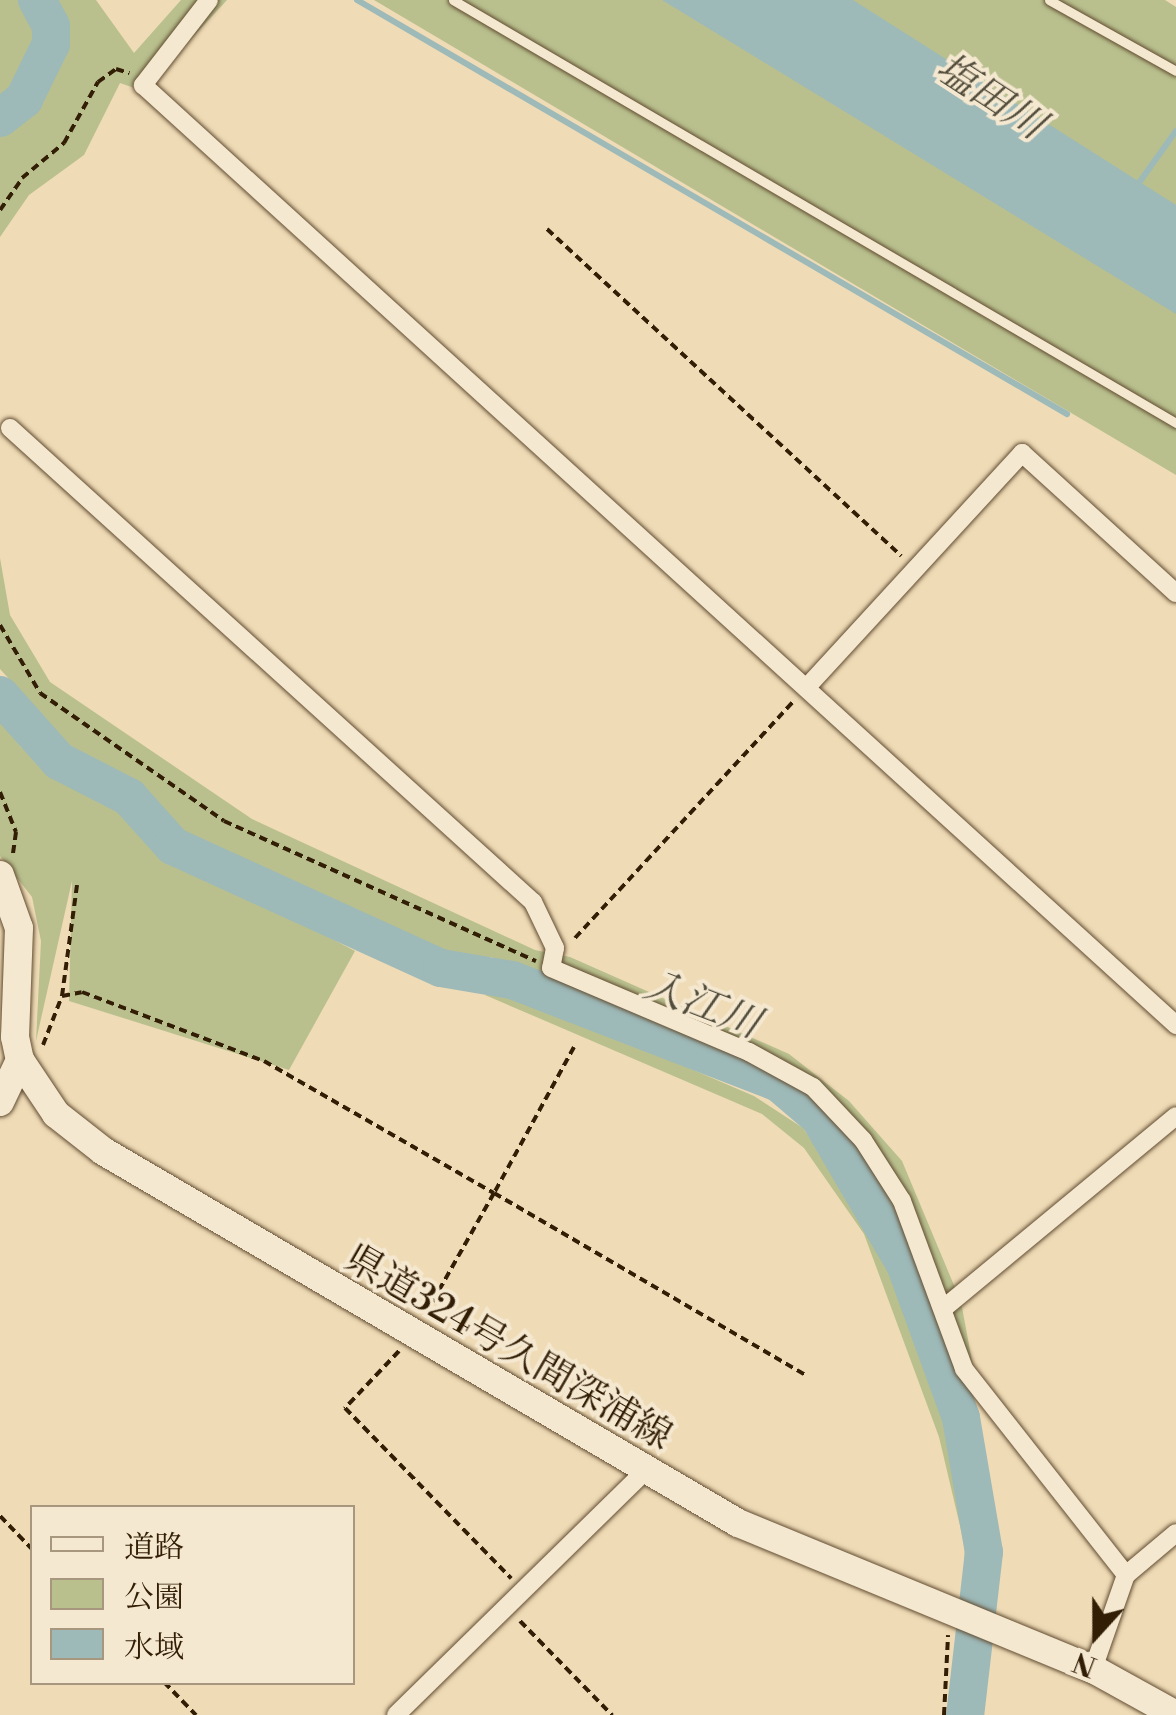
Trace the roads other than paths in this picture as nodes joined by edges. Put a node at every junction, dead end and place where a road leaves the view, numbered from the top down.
1 (209, 0) edge
2 (452, 0) edge
3 (1049, 0) edge
4 (1176, 72) edge
5 (1176, 424) edge
6 (10, 428) dead end
7 (1176, 592) edge
8 (807, 687) junction
9 (1, 876) edge
10 (1176, 1024) edge
11 (24, 1071) junction
12 (0, 1102) edge
13 (1176, 1116) edge
14 (944, 1308) junction
15 (645, 1471) junction
16 (1176, 1533) edge
17 (1126, 1575) junction
18 (1092, 1669) junction
19 (396, 1715) edge
20 (1176, 1715) edge

1 - 8 street
2 - 5 lane
3 - 4 lane
6 - 14 street
7 - 8 street
8 - 10 street
9 - 11 main road
11 - 12 main road
11 - 15 main road, 県道324号久間深浦線
13 - 14 street
14 - 17 street
15 - 18 main road, 県道324号久間深浦線
15 - 19 street
16 - 17 street
17 - 18 street
18 - 20 main road, 県道324号久間深浦線

